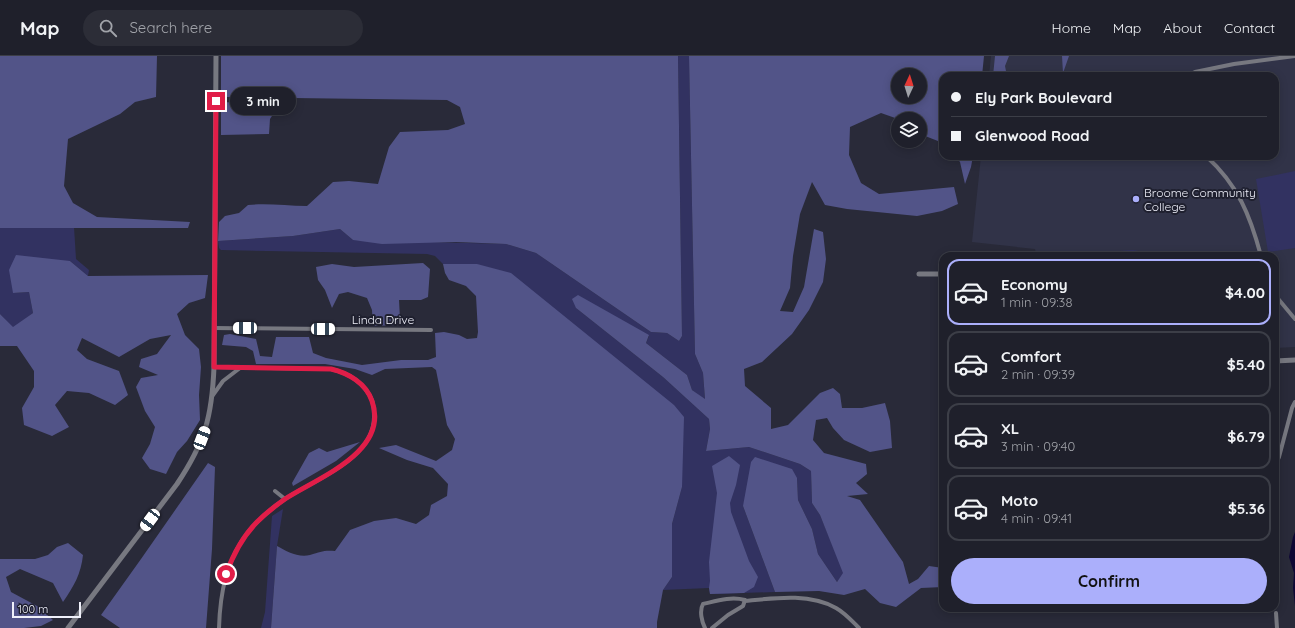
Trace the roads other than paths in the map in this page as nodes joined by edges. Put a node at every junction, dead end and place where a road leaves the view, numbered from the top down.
1 (216, 56) edge
2 (1295, 56) edge
3 (1195, 72) edge
4 (1210, 160) edge
5 (1260, 252) edge
6 (919, 274) dead end
7 (939, 274) edge
8 (1279, 300) edge
9 (1295, 319) edge
10 (214, 328) junction
11 (431, 330) dead end
12 (1295, 360) edge
13 (1279, 361) edge
14 (214, 367) junction
15 (240, 368) junction
16 (213, 394) junction
17 (1295, 402) edge
18 (1279, 457) edge
19 (275, 491) dead end
20 (285, 499) junction
21 (745, 601) junction
22 (1276, 613) dead end
23 (68, 628) edge
24 (219, 628) edge
25 (705, 628) edge
26 (712, 628) edge
27 (859, 628) edge
28 (1277, 628) edge

1 - 10 street
2 - 3 street
4 - 5 street
6 - 7 street
8 - 9 street
10 - 11 street, Linda Drive
10 - 14 street
12 - 13 street
14 - 15 street
14 - 16 street
15 - 16 street
15 - 20 street
16 - 23 street
17 - 18 street
19 - 20 street
20 - 24 street
21 - 25 street
21 - 26 street
21 - 27 street
22 - 28 street

